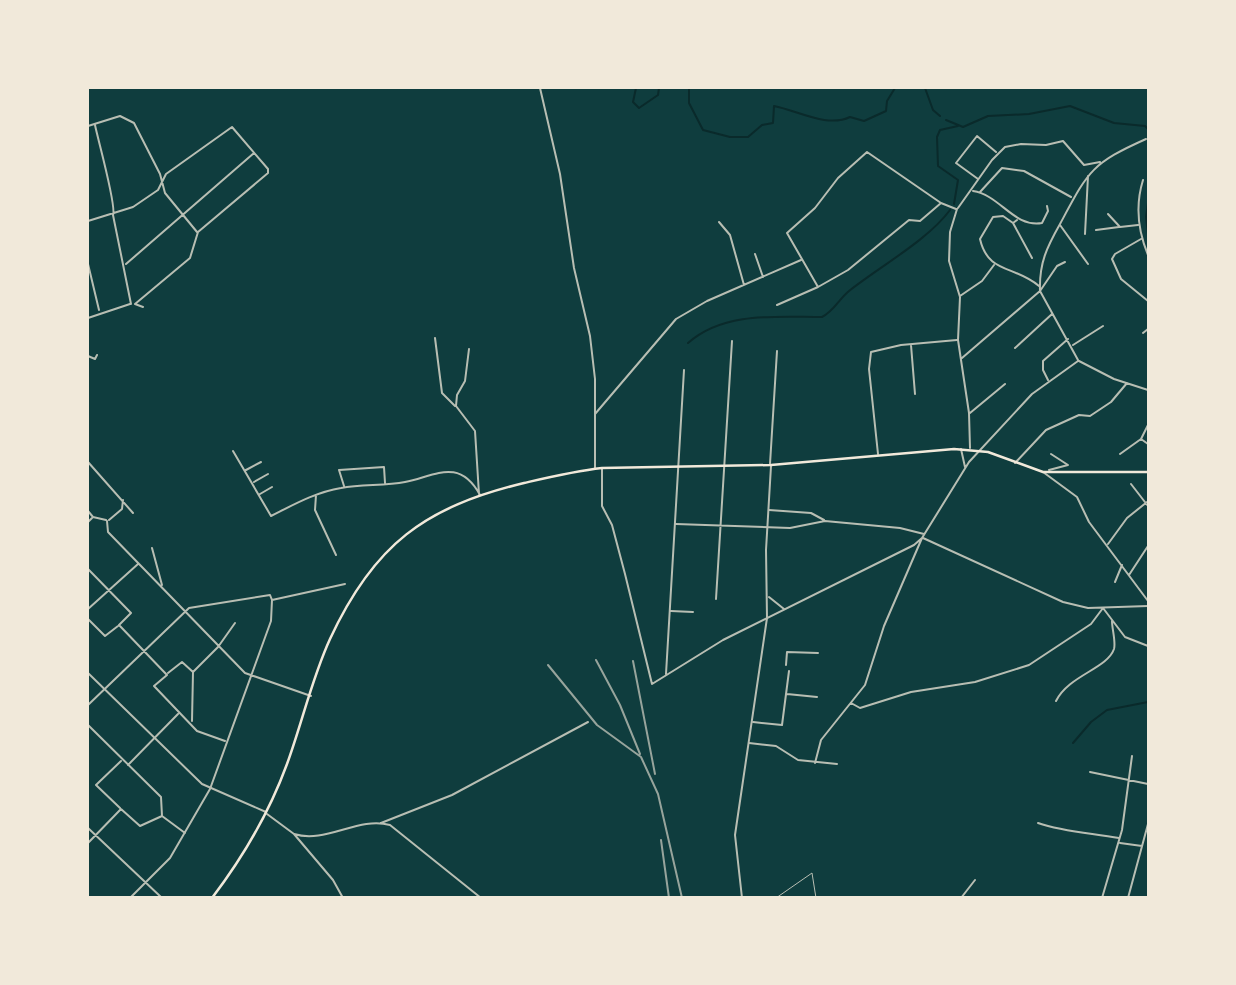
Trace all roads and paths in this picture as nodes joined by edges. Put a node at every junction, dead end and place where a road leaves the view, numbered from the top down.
1 (540, 88) edge
2 (95, 125) junction
3 (88, 127) edge
4 (1146, 139) dead end
5 (254, 152) junction
6 (997, 153) junction
7 (1101, 161) junction
8 (1088, 175) junction
9 (978, 179) junction
10 (1143, 180) dead end
11 (161, 183) junction
12 (972, 191) junction
13 (980, 192) junction
14 (1072, 197) junction
15 (942, 203) junction
16 (1047, 206) dead end
17 (957, 209) junction
18 (1108, 214) dead end
19 (113, 215) junction
20 (184, 215) junction
21 (1018, 219) junction
22 (88, 221) edge
23 (719, 222) dead end
24 (1013, 223) junction
25 (1060, 224) junction
26 (1139, 225) junction
27 (1120, 227) junction
28 (1096, 230) dead end
29 (198, 232) junction
30 (1085, 234) dead end
31 (1142, 239) junction
32 (755, 254) dead end
33 (1149, 256) edge
34 (1032, 258) dead end
35 (802, 260) junction
36 (1065, 262) dead end
37 (88, 264) edge
38 (995, 264) junction
39 (1088, 264) dead end
40 (124, 265) junction
41 (764, 278) junction
42 (744, 286) junction
43 (1040, 286) junction
44 (818, 287) junction
45 (1040, 290) junction
46 (960, 297) junction
47 (1149, 301) edge
48 (133, 304) junction
49 (777, 305) dead end
50 (143, 307) dead end
51 (99, 312) junction
52 (1053, 314) junction
53 (88, 317) edge
54 (1103, 326) dead end
55 (1149, 329) edge
56 (1143, 333) dead end
57 (435, 338) dead end
58 (1068, 339) junction
59 (958, 340) junction
60 (732, 341) dead end
61 (911, 344) junction
62 (1072, 345) junction
63 (1015, 348) dead end
64 (469, 349) dead end
65 (777, 351) dead end
66 (97, 355) dead end
67 (88, 356) edge
68 (962, 358) junction
69 (1078, 361) junction
70 (684, 370) dead end
71 (1048, 380) junction
72 (1127, 383) junction
73 (1005, 384) dead end
74 (1149, 390) edge
75 (915, 394) dead end
76 (456, 406) junction
77 (969, 414) junction
78 (594, 415) junction
79 (1149, 425) edge
80 (88, 439) edge
81 (1141, 439) junction
82 (1149, 444) edge
83 (88, 446) edge
84 (961, 449) junction
85 (970, 449) junction
86 (977, 450) junction
87 (233, 451) dead end
88 (1051, 454) dead end
89 (1120, 454) dead end
90 (878, 456) junction
91 (88, 462) edge
92 (261, 462) dead end
93 (1015, 463) junction
94 (771, 465) junction
95 (676, 467) junction
96 (724, 467) junction
97 (602, 468) junction
98 (965, 468) junction
99 (595, 469) junction
100 (245, 471) junction
101 (1043, 472) junction
102 (1149, 472) edge
103 (268, 474) dead end
104 (252, 482) junction
105 (385, 484) junction
106 (1131, 484) dead end
107 (272, 487) dead end
108 (345, 488) junction
109 (316, 494) junction
110 (259, 495) junction
111 (480, 495) junction
112 (124, 499) junction
113 (1148, 504) edge
114 (768, 510) junction
115 (88, 511) edge
116 (133, 513) dead end
117 (93, 517) junction
118 (107, 521) junction
119 (825, 521) junction
120 (88, 522) edge
121 (674, 524) junction
122 (720, 525) junction
123 (767, 528) junction
124 (925, 534) junction
125 (922, 538) junction
126 (1107, 545) junction
127 (1149, 546) edge
128 (152, 548) dead end
129 (336, 555) dead end
130 (139, 563) junction
131 (1122, 565) junction
132 (88, 569) edge
133 (1129, 576) junction
134 (1115, 582) dead end
135 (345, 584) dead end
136 (162, 588) junction
137 (108, 590) junction
138 (768, 595) junction
139 (1147, 595) edge
140 (716, 599) dead end
141 (272, 600) junction
142 (1149, 601) edge
143 (1149, 606) edge
144 (1103, 608) junction
145 (88, 609) edge
146 (785, 609) junction
147 (670, 611) junction
148 (693, 612) dead end
149 (186, 614) junction
150 (767, 618) junction
151 (88, 619) edge
152 (1112, 620) junction
153 (235, 623) dead end
154 (119, 625) junction
155 (1149, 646) edge
156 (218, 647) junction
157 (143, 651) junction
158 (818, 653) dead end
159 (786, 665) dead end
160 (789, 671) dead end
161 (192, 672) junction
162 (88, 673) edge
163 (167, 674) junction
164 (666, 675) junction
165 (250, 676) junction
166 (103, 690) junction
167 (786, 694) junction
168 (311, 696) junction
169 (817, 697) dead end
170 (1056, 701) dead end
171 (850, 703) junction
172 (88, 705) edge
173 (179, 713) junction
174 (192, 722) junction
175 (588, 722) dead end
176 (752, 722) junction
177 (88, 725) edge
178 (154, 739) junction
179 (226, 741) junction
180 (748, 743) junction
181 (1132, 756) dead end
182 (122, 760) junction
183 (816, 763) junction
184 (837, 764) dead end
185 (128, 765) junction
186 (1090, 772) dead end
187 (1128, 782) junction
188 (1149, 784) edge
189 (211, 789) junction
190 (121, 809) junction
191 (266, 813) junction
192 (162, 816) junction
193 (382, 823) junction
194 (1038, 823) dead end
195 (1149, 824) edge
196 (88, 828) edge
197 (95, 834) junction
198 (186, 834) junction
199 (294, 834) junction
200 (1119, 839) junction
201 (88, 843) edge
202 (1119, 843) junction
203 (1143, 846) junction
204 (975, 880) dead end
205 (147, 883) junction
206 (130, 898) edge
207 (162, 898) edge
208 (212, 898) edge
209 (344, 898) edge
210 (481, 898) edge
211 (742, 898) edge
212 (776, 898) edge
213 (816, 898) edge
214 (961, 898) edge
215 (1102, 898) edge
216 (1128, 898) edge

1 - 78 street
2 - 3 street
2 - 11 street
2 - 19 street
4 - 7 street
5 - 11 street
5 - 20 street
5 - 29 street
6 - 7 street
6 - 9 street
6 - 9 street
7 - 8 street
8 - 14 street
8 - 30 street
9 - 12 street
10 - 26 street
11 - 19 street
11 - 20 street
12 - 13 street
12 - 17 street
13 - 14 street
13 - 21 street
14 - 25 street
15 - 17 street
15 - 35 street
15 - 44 street
16 - 21 street
17 - 46 street
18 - 27 street
19 - 22 street
19 - 40 street
20 - 29 street
20 - 40 street
21 - 24 street
23 - 42 street
24 - 34 street
24 - 38 street
25 - 39 street
25 - 43 street
26 - 27 street
26 - 31 street
27 - 28 street
29 - 48 street
31 - 33 street
31 - 47 street
32 - 41 street
35 - 41 street
35 - 44 street
36 - 45 street
37 - 51 street
38 - 43 street
38 - 46 street
40 - 48 street
41 - 42 street
42 - 78 street
43 - 45 street
44 - 49 street
45 - 52 street
45 - 68 street
46 - 59 street
48 - 50 street
48 - 51 street
51 - 53 street
52 - 58 street
52 - 63 street
54 - 62 street
55 - 56 street
57 - 76 street
58 - 62 street
58 - 71 street
59 - 61 street
59 - 68 street
60 - 96 street
61 - 75 street
61 - 90 street
62 - 69 street
64 - 76 street
65 - 94 street
66 - 67 street
68 - 77 street
69 - 71 street
69 - 72 street
70 - 95 street
71 - 86 street
72 - 74 street
72 - 93 street
73 - 77 street
76 - 111 street
77 - 85 street
78 - 99 street
79 - 81 street
80 - 83 street
81 - 82 street
81 - 89 street
84 - 85 main road
84 - 90 main road
84 - 98 street
85 - 86 main road
86 - 93 main road
86 - 98 street
87 - 100 street
88 - 101 street
90 - 94 main road
91 - 112 street
92 - 100 street
93 - 101 main road
94 - 96 main road
94 - 114 street
95 - 96 main road
95 - 97 main road
95 - 121 street
96 - 122 street
97 - 99 main road
97 - 164 street
98 - 124 street
99 - 111 main road
100 - 104 street
101 - 102 main road
101 - 126 street
103 - 104 street
104 - 110 street
105 - 108 street
105 - 108 street
105 - 111 street
106 - 113 street
107 - 110 street
108 - 109 street
109 - 110 street
109 - 129 street
111 - 168 main road
112 - 116 street
112 - 118 street
113 - 126 street
114 - 119 street
114 - 123 street
115 - 117 street
117 - 118 street
117 - 120 street
118 - 130 street
119 - 123 street
119 - 124 street
121 - 122 street
121 - 147 street
122 - 123 street
122 - 140 street
123 - 138 street
124 - 125 street
125 - 144 street
125 - 146 street
125 - 171 street
126 - 131 street
127 - 133 street
128 - 136 street
130 - 136 street
130 - 137 street
131 - 133 street
131 - 134 street
132 - 137 street
133 - 139 street
135 - 141 street
136 - 149 street
137 - 145 street
137 - 154 street
138 - 146 street
138 - 150 street
139 - 142 street
141 - 149 street
141 - 165 street
143 - 144 street
144 - 152 street
144 - 171 street
146 - 150 street
147 - 148 street
147 - 164 street
149 - 156 street
149 - 157 street
150 - 164 street
150 - 176 street
151 - 154 street
152 - 155 street
152 - 170 street
153 - 156 street
154 - 157 street
156 - 161 street
156 - 165 street
157 - 163 street
157 - 166 street
158 - 159 street
160 - 167 street
161 - 163 street
161 - 174 street
162 - 166 street
163 - 173 street
165 - 168 street
165 - 179 street
166 - 172 street
166 - 178 street
167 - 169 street
167 - 176 street
168 - 191 main road
171 - 183 street
173 - 174 street
173 - 178 street
174 - 179 street
175 - 193 street
176 - 180 street
177 - 182 street
178 - 185 street
178 - 189 street
179 - 189 street
180 - 183 street
180 - 211 street
181 - 187 street
182 - 185 street
182 - 190 street
183 - 184 street
185 - 192 street
186 - 187 street
187 - 188 street
187 - 200 street
189 - 191 street
189 - 198 street
190 - 192 street
190 - 197 street
191 - 199 street
191 - 208 main road
192 - 198 street
193 - 199 street
193 - 210 street
194 - 200 street
195 - 203 street
196 - 197 street
197 - 201 street
197 - 205 street
198 - 205 street
199 - 209 street
200 - 202 street
202 - 203 street
202 - 215 street
203 - 216 street
204 - 214 street
205 - 206 street
205 - 207 street
212 - 213 lane

